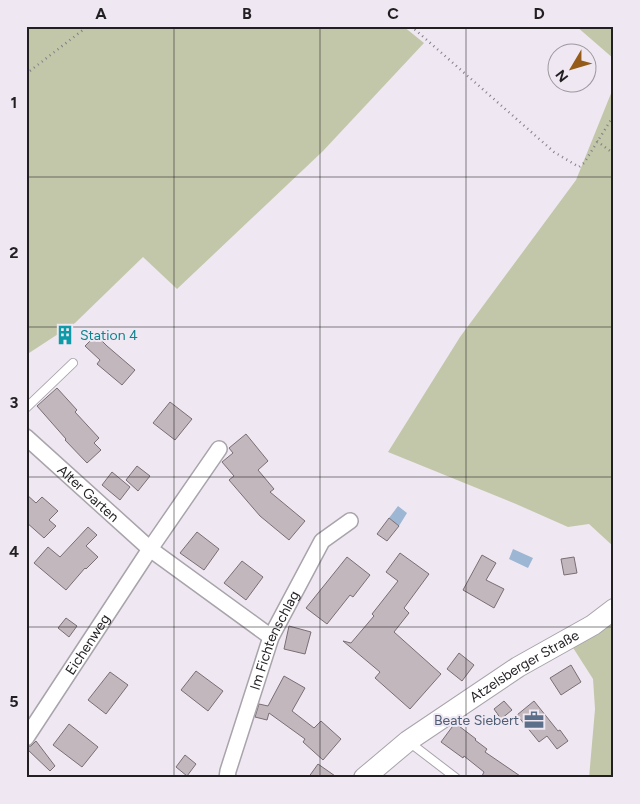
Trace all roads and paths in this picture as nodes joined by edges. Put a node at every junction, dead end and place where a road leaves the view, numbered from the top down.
1 (88, 26) edge
2 (411, 26) edge
3 (26, 74) edge
4 (614, 115) edge
5 (597, 141) junction
6 (614, 154) edge
7 (73, 364) dead end
8 (26, 408) edge
9 (26, 437) edge
10 (219, 449) dead end
11 (350, 521) dead end
12 (150, 549) junction
13 (614, 609) edge
14 (271, 637) junction
15 (26, 738) edge
16 (408, 741) junction
17 (227, 778) edge
18 (364, 778) edge
19 (456, 778) edge

1 - 3 path
2 - 5 path
4 - 5 path
5 - 6 path
7 - 8 lane
9 - 12 street, Alter Garten
10 - 12 street
11 - 14 street, Im Fichtenschlag
12 - 14 street, Alter Garten
12 - 15 street, Eichenweg
13 - 16 street, Atzelsberger Straße
14 - 17 street, Im Fichtenschlag
16 - 18 street, Atzelsberger Straße
16 - 19 lane

